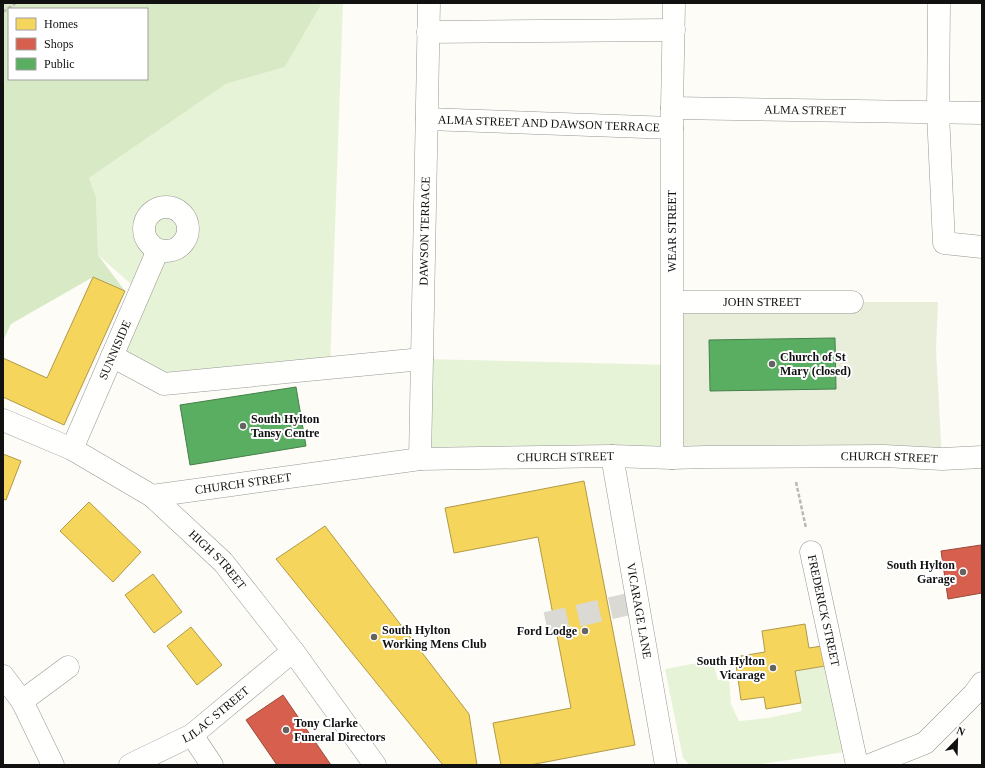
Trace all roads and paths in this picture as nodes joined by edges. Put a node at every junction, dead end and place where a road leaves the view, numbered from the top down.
1 (429, 3) edge
2 (674, 3) edge
3 (939, 3) edge
4 (674, 30) junction
5 (428, 32) junction
6 (938, 113) junction
7 (982, 113) edge
8 (672, 118) junction
9 (427, 119) junction
10 (982, 247) edge
11 (158, 250) dead end
12 (673, 302) junction
13 (852, 302) dead end
14 (112, 356) junction
15 (422, 359) junction
16 (3, 420) edge
17 (72, 449) junction
18 (612, 456) junction
19 (791, 456) junction
20 (982, 457) edge
21 (672, 458) junction
22 (420, 459) junction
23 (152, 496) junction
24 (811, 552) joint
25 (293, 651) junction
26 (68, 667) dead end
27 (3, 676) edge
28 (982, 683) edge
29 (22, 702) junction
30 (192, 735) junction
31 (53, 765) edge
32 (130, 765) edge
33 (212, 765) edge
34 (375, 765) edge
35 (666, 765) edge
36 (857, 765) edge
37 (870, 765) edge

1 - 5 street, DAWSON TERRACE
2 - 4 street, WEAR STREET
3 - 6 street
4 - 5 street
4 - 8 street, WEAR STREET
5 - 9 street, DAWSON TERRACE
6 - 7 street, ALMA STREET
6 - 8 street, ALMA STREET
6 - 10 street
8 - 9 street, ALMA STREET AND DAWSON TERRACE
8 - 12 street, WEAR STREET
9 - 15 street, DAWSON TERRACE
11 - 14 street, SUNNISIDE
12 - 13 street, JOHN STREET
12 - 21 street, WEAR STREET
14 - 15 street
14 - 17 street, SUNNISIDE
15 - 22 street, DAWSON TERRACE
16 - 17 street, HIGH STREET
17 - 23 street, HIGH STREET
18 - 21 street, CHURCH STREET
18 - 22 street, CHURCH STREET
18 - 35 street, VICARAGE LANE
19 - 20 street, CHURCH STREET
19 - 21 street, CHURCH STREET
19 - 24 path, FREDERICK STREET
22 - 23 street, CHURCH STREET
23 - 25 street, HIGH STREET
24 - 36 street, FREDERICK STREET
25 - 30 street, LILAC STREET
25 - 34 street, HIGH STREET
26 - 29 street
27 - 29 street
28 - 37 street
29 - 31 street
30 - 32 street, LILAC STREET
30 - 33 street

